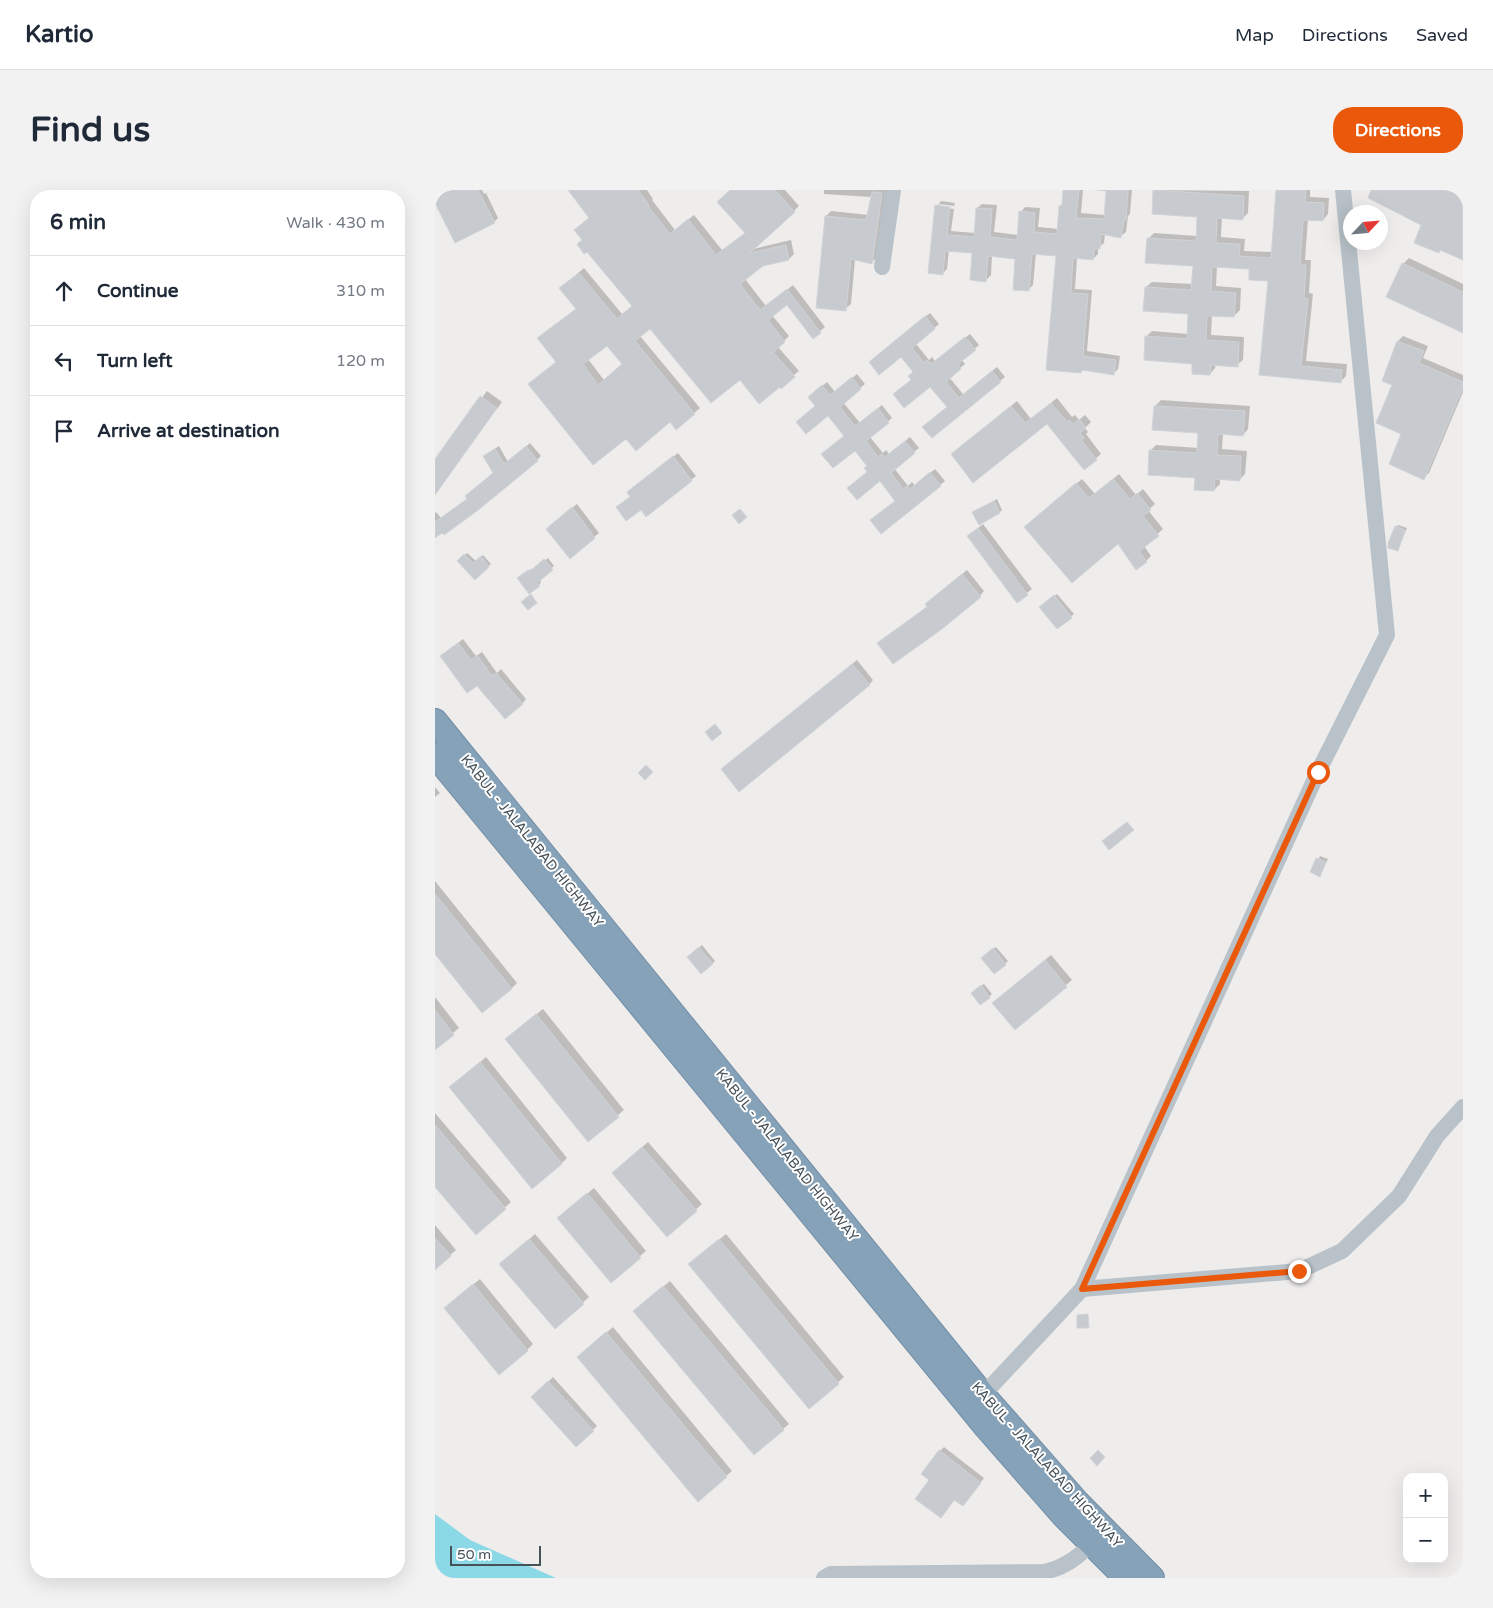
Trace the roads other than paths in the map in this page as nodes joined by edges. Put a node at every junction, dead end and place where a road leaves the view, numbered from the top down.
1 (893, 190) edge
2 (1343, 190) edge
3 (882, 267) dead end
4 (435, 721) edge
5 (435, 755) edge
6 (491, 807) junction
7 (1463, 1107) edge
8 (1082, 1289) junction
9 (943, 1361) junction
10 (983, 1395) junction
11 (993, 1421) junction
12 (1071, 1509) junction
13 (1091, 1545) junction
14 (824, 1578) edge
15 (1126, 1578) edge
16 (1152, 1578) edge

1 - 3 street
2 - 8 street
4 - 6 highway, KABUL - JALALABAD HIGHWAY
5 - 6 highway, KABUL - JALALABAD HIGHWAY
6 - 9 highway, KABUL - JALALABAD HIGHWAY
7 - 8 street
8 - 10 street
9 - 10 highway, KABUL - JALALABAD HIGHWAY
9 - 11 highway, KABUL - JALALABAD HIGHWAY
10 - 11 highway, KABUL - JALALABAD HIGHWAY
11 - 12 highway, KABUL - JALALABAD HIGHWAY
12 - 13 highway, KABUL - JALALABAD HIGHWAY
12 - 16 highway, KABUL - JALALABAD HIGHWAY
13 - 14 street
13 - 15 highway, KABUL - JALALABAD HIGHWAY

